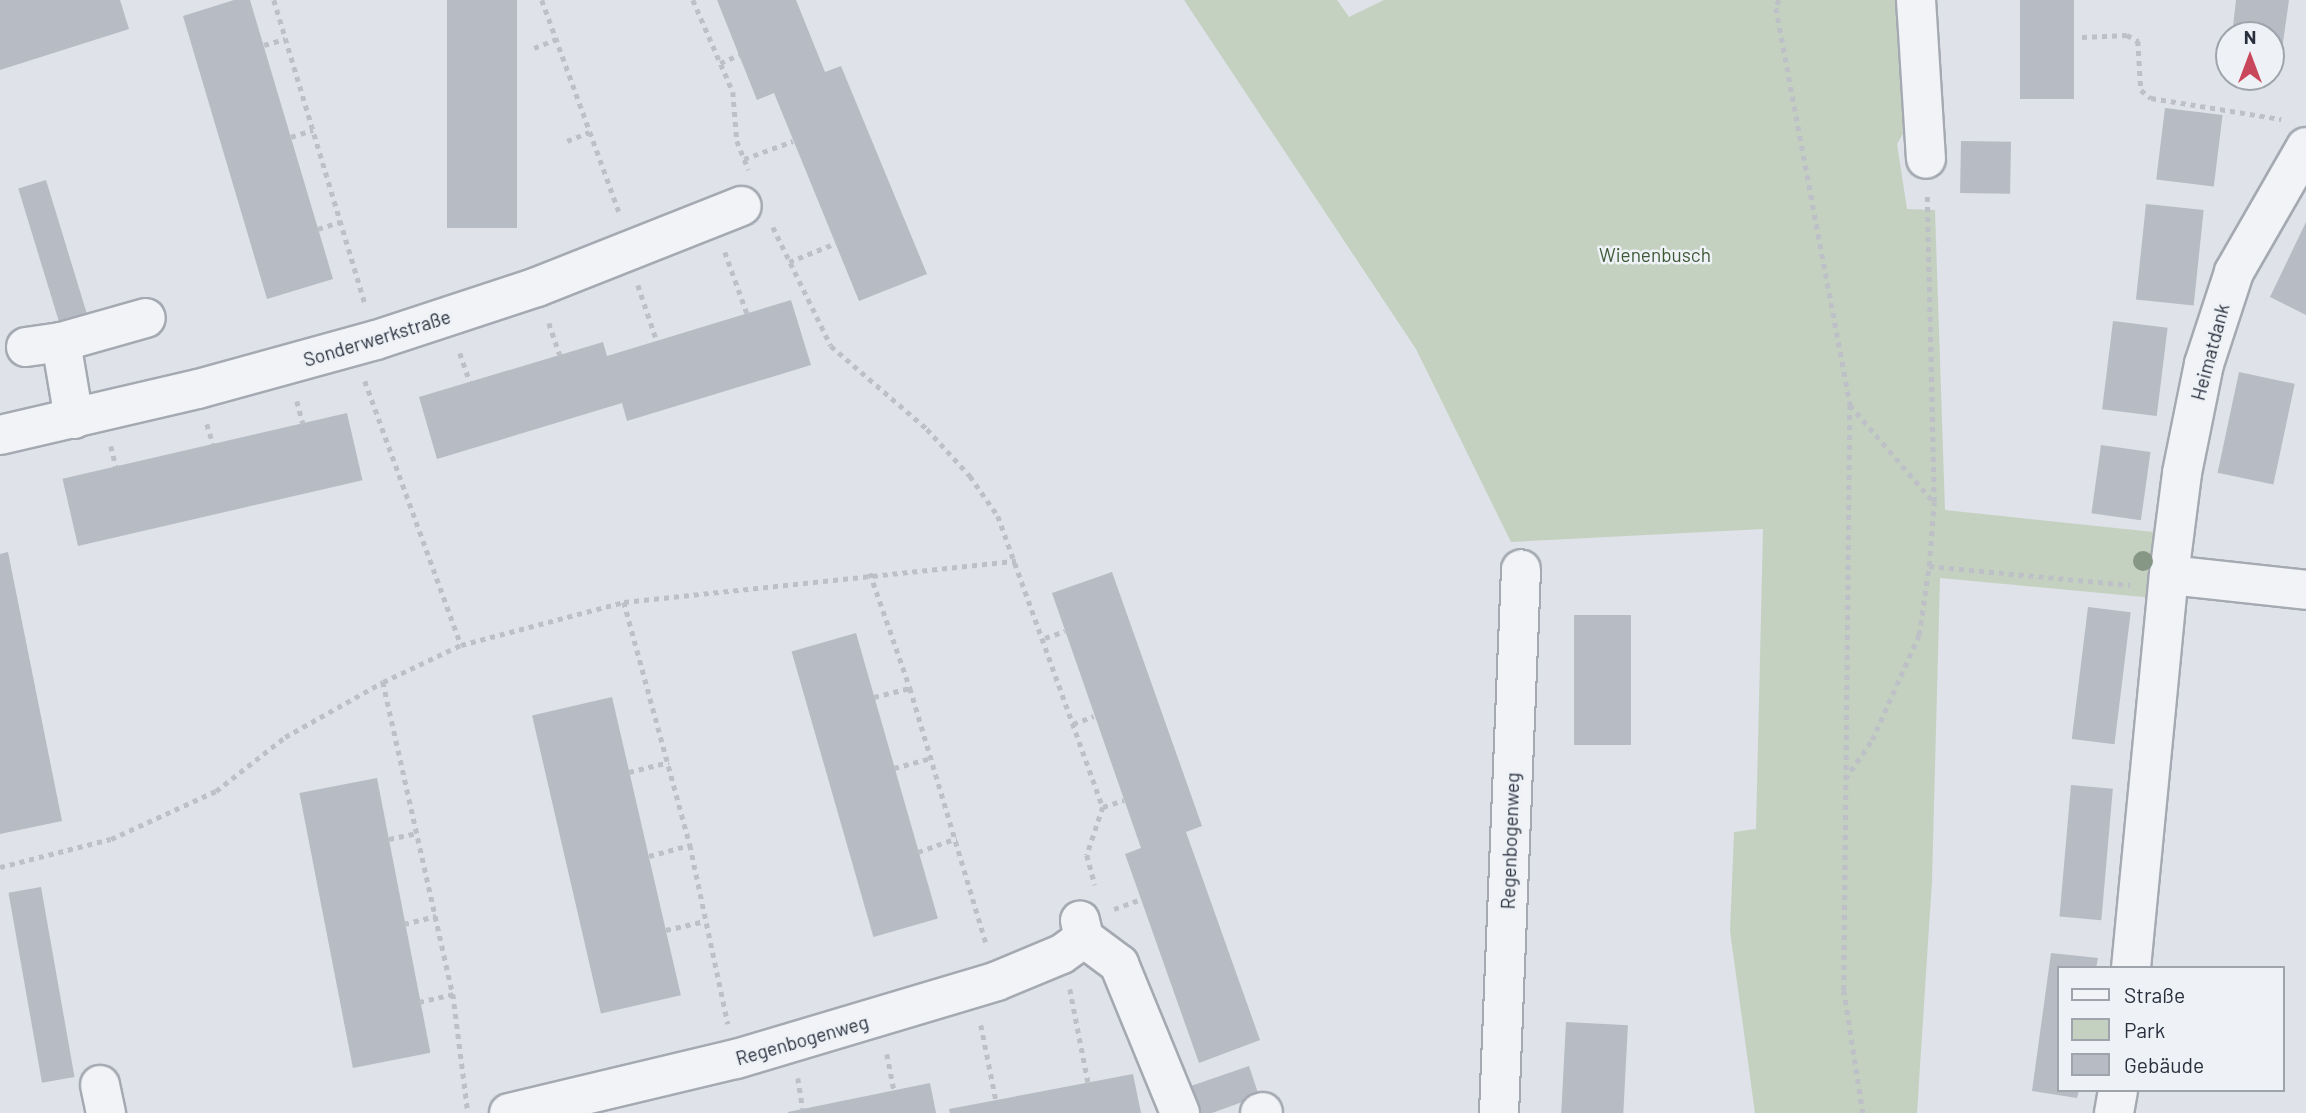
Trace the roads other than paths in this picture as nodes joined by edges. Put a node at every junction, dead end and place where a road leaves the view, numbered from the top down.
1 (1916, 0) edge
2 (2300, 134) edge
3 (1926, 159) road end
4 (744, 206) road end
5 (146, 318) dead end
6 (74, 419) junction
7 (0, 435) edge
8 (1521, 569) dead end
9 (2153, 580) junction
10 (2306, 590) edge
11 (2131, 966) edge
12 (2118, 1092) edge
13 (509, 1113) edge
14 (1180, 1113) edge
15 (1499, 1113) edge
16 (2114, 1113) edge

1 - 3 street
2 - 9 street, Heimatdank
4 - 6 street, Sonderwerkstraße
5 - 6 street
6 - 7 street, Sonderwerkstraße
8 - 15 street, Regenbogenweg
9 - 10 street
9 - 11 street, Heimatdank
12 - 16 street
13 - 14 street, Regenbogenweg

